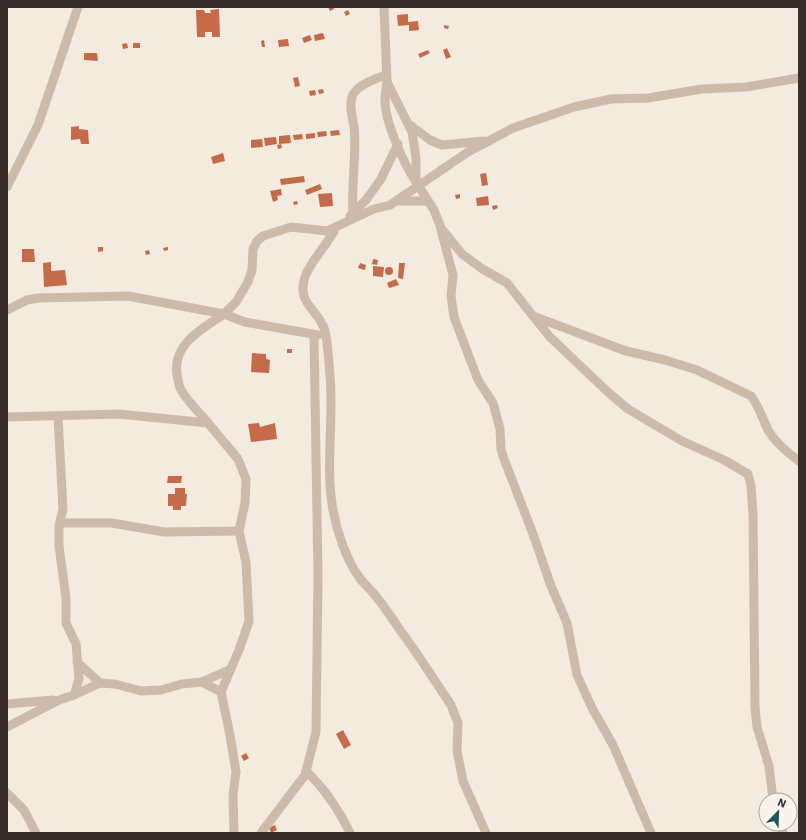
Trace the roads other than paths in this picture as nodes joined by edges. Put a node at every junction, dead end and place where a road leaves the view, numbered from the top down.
1 (78, 7) edge
2 (384, 7) edge
3 (387, 78) junction
4 (799, 78) edge
5 (410, 125) junction
6 (489, 141) junction
7 (398, 144) junction
8 (417, 184) junction
9 (7, 187) edge
10 (399, 201) junction
11 (427, 201) junction
12 (350, 217) junction
13 (440, 228) junction
14 (335, 229) junction
15 (7, 310) edge
16 (224, 314) junction
17 (533, 316) junction
18 (314, 334) junction
19 (326, 337) junction
20 (7, 417) edge
21 (58, 417) junction
22 (208, 423) junction
23 (798, 459) edge
24 (60, 523) junction
25 (239, 531) junction
26 (77, 662) junction
27 (231, 669) junction
28 (202, 682) junction
29 (100, 683) junction
30 (220, 692) junction
31 (74, 695) junction
32 (59, 700) junction
33 (7, 704) edge
34 (7, 727) edge
35 (306, 771) junction
36 (771, 792) edge
37 (7, 793) edge
38 (36, 833) edge
39 (234, 833) edge
40 (261, 833) edge
41 (350, 833) edge
42 (486, 833) edge
43 (651, 833) edge

1 - 9 street
2 - 3 street
3 - 5 street
3 - 7 street
3 - 12 street
4 - 6 street
5 - 6 street
5 - 8 street
6 - 8 street
7 - 8 street
7 - 12 street
8 - 10 street
8 - 11 street
10 - 11 street
10 - 12 street
11 - 13 street
12 - 14 street
13 - 17 street
13 - 43 street
14 - 16 street
14 - 19 street
15 - 16 street
16 - 18 street
16 - 22 street
17 - 23 street
17 - 36 street
18 - 19 street
18 - 35 street
19 - 42 street
20 - 21 street
21 - 22 street
21 - 24 street
22 - 25 street
24 - 25 street
24 - 26 street
25 - 27 street
26 - 29 street
26 - 31 street
27 - 28 street
27 - 30 street
28 - 29 street
28 - 30 street
29 - 31 street
30 - 39 street
31 - 32 street
32 - 33 street
32 - 34 street
35 - 40 street
35 - 41 street
37 - 38 street

